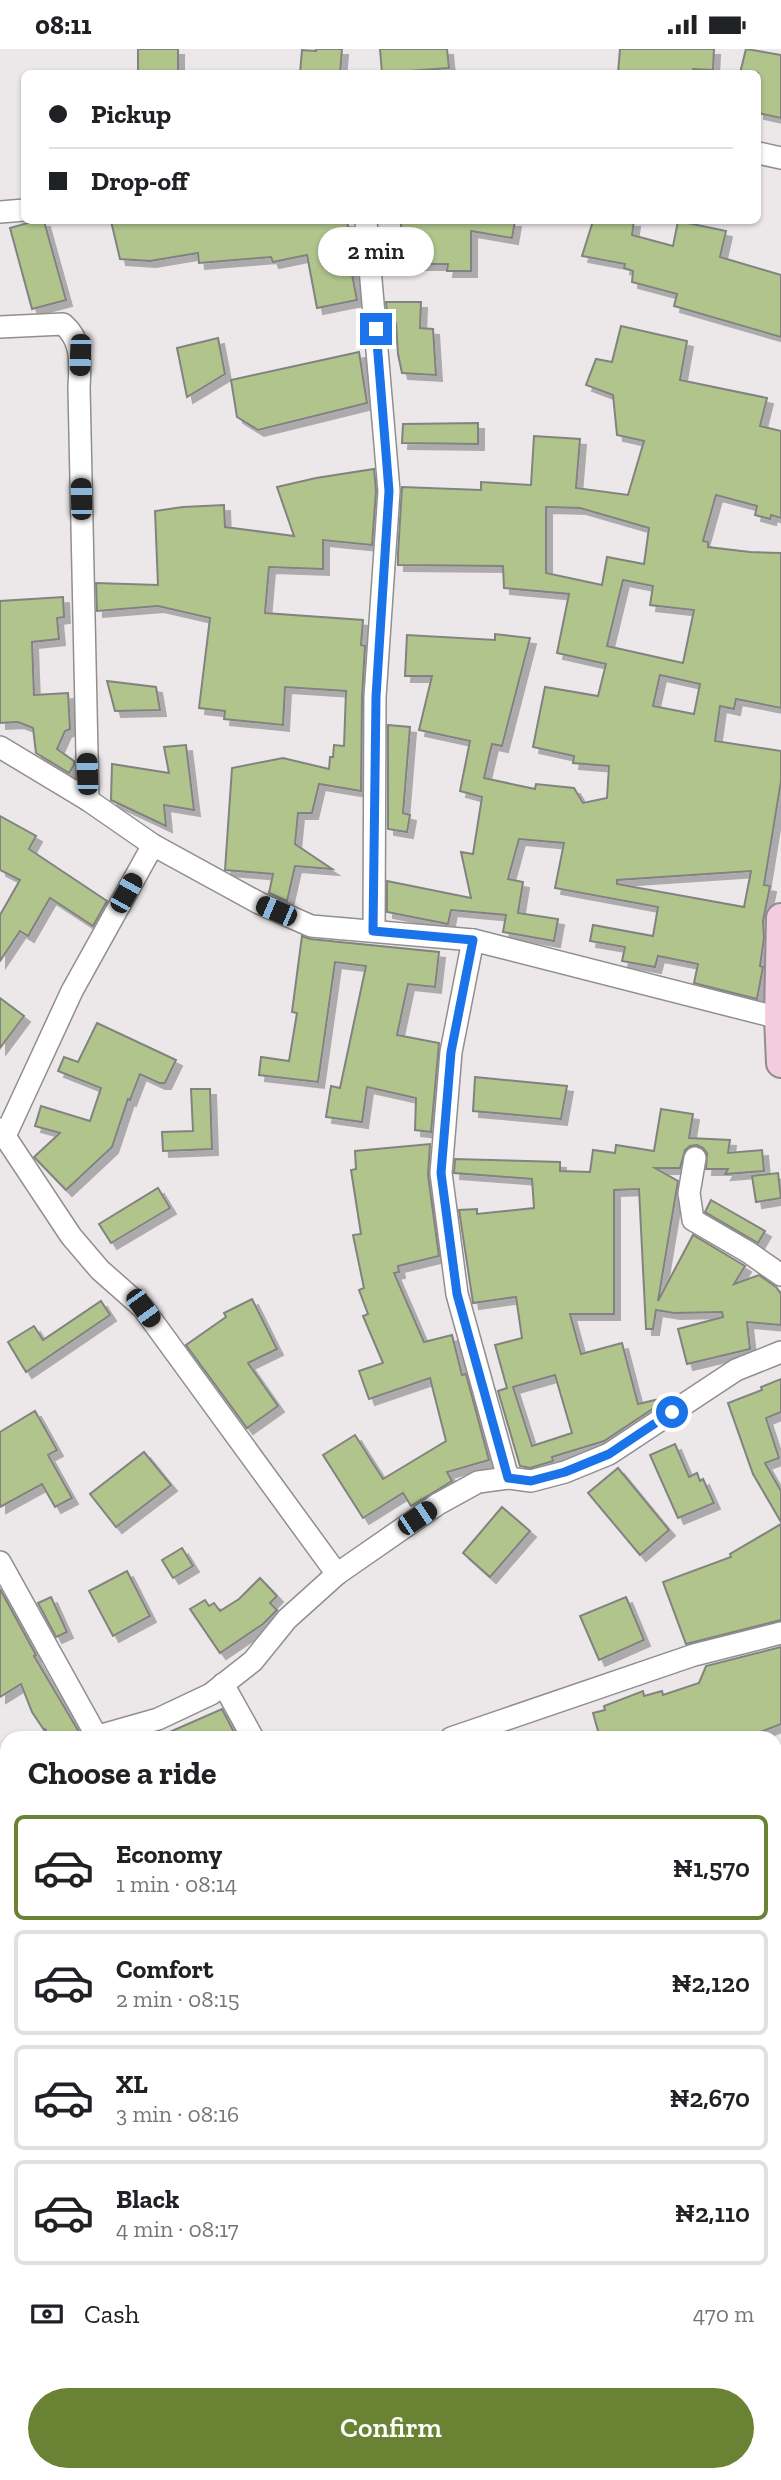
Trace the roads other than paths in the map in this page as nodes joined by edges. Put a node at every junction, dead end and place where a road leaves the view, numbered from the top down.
1 (761, 154) edge
2 (781, 158) edge
3 (21, 209) edge
4 (0, 212) edge
5 (366, 224) edge
6 (0, 327) edge
7 (0, 747) edge
8 (88, 800) junction
9 (153, 845) junction
10 (781, 918) edge
11 (373, 931) junction
12 (473, 940) junction
13 (779, 1018) junction
14 (781, 1063) edge
15 (2, 1132) edge
16 (695, 1158) dead end
17 (781, 1275) edge
18 (781, 1352) edge
19 (508, 1478) junction
20 (0, 1562) edge
21 (337, 1574) junction
22 (781, 1633) edge
23 (223, 1684) junction
24 (91, 1731) edge
25 (115, 1731) edge
26 (249, 1731) edge
27 (471, 1731) edge

1 - 2 street
3 - 4 street
5 - 11 street
6 - 8 street
7 - 8 street
8 - 9 street
9 - 11 street
9 - 15 street
10 - 13 street
11 - 12 street
12 - 13 street
12 - 19 street
13 - 14 street
15 - 21 street
16 - 17 street
18 - 19 street
19 - 21 street
20 - 24 street
21 - 23 street
22 - 27 street
23 - 25 street
23 - 26 street

